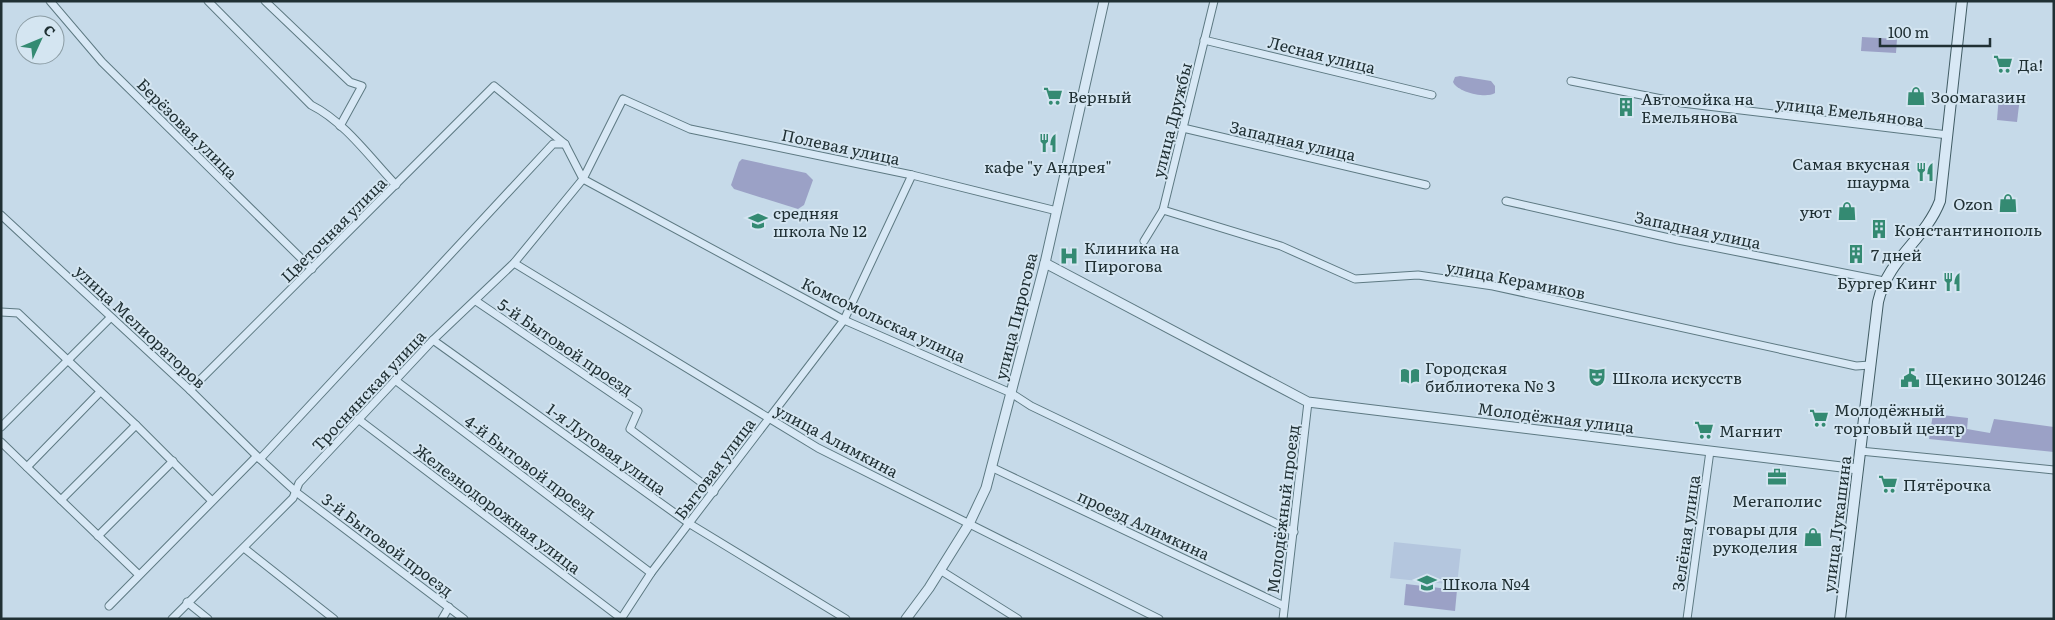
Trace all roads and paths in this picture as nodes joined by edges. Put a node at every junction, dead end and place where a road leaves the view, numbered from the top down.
1 (50, 1) edge
2 (208, 1) edge
3 (265, 1) edge
4 (1104, 1) edge
5 (1214, 1) edge
6 (1962, 1) edge
7 (1204, 40) junction
8 (1571, 81) dead end
9 (1432, 95) dead end
10 (623, 100) joint
11 (340, 126) junction
12 (1183, 128) junction
13 (1948, 136) junction
14 (565, 144) junction
15 (912, 175) junction
16 (583, 178) junction
17 (396, 185) junction
18 (1426, 185) dead end
19 (1506, 201) dead end
20 (1163, 210) junction
21 (1057, 211) junction
22 (1, 215) edge
23 (1144, 241) dead end
24 (514, 263) junction
25 (1045, 263) junction
26 (312, 269) junction
27 (1884, 281) junction
28 (476, 301) junction
29 (1, 312) edge
30 (110, 318) junction
31 (844, 320) junction
32 (433, 340) junction
33 (68, 362) junction
34 (1870, 365) junction
35 (394, 380) junction
36 (190, 390) junction
37 (100, 392) junction
38 (1011, 392) junction
39 (1308, 402) junction
40 (768, 419) junction
41 (358, 420) junction
42 (136, 425) junction
43 (1, 426) edge
44 (1, 442) edge
45 (1710, 451) junction
46 (1860, 451) junction
47 (258, 458) junction
48 (173, 461) junction
49 (27, 467) junction
50 (991, 467) junction
51 (1858, 469) junction
52 (2054, 470) edge
53 (296, 492) junction
54 (714, 492) junction
55 (61, 500) junction
56 (211, 500) junction
57 (690, 524) junction
58 (969, 524) junction
59 (1294, 532) junction
60 (98, 536) junction
61 (244, 548) junction
62 (940, 570) junction
63 (651, 573) junction
64 (138, 574) junction
65 (187, 602) junction
66 (109, 606) dead end
67 (1284, 606) junction
68 (449, 607) junction
69 (172, 619) edge
70 (208, 619) edge
71 (334, 619) edge
72 (442, 619) edge
73 (464, 619) edge
74 (621, 619) edge
75 (846, 619) edge
76 (906, 619) edge
77 (1018, 619) edge
78 (1159, 619) edge
79 (1283, 619) edge
80 (1687, 619) edge
81 (1840, 619) edge

1 - 26 street, Берёзовая улица
2 - 11 street
3 - 11 street
4 - 21 street, улица Пирогова
5 - 7 street, улица Дружбы
6 - 13 main road, улица Лукашина
7 - 9 street, Лесная улица
7 - 12 street, улица Дружбы
8 - 13 street, улица Емельянова
10 - 15 street, Полевая улица
10 - 16 street, Троснянская улица
11 - 17 street
12 - 18 street, Западная улица
12 - 20 street, улица Дружбы
13 - 27 main road, улица Лукашина
14 - 16 street
14 - 17 street, Цветочная улица
14 - 47 street
15 - 21 street, Полевая улица
15 - 31 street, Бытовая улица
16 - 24 street, Троснянская улица
16 - 31 street, Комсомольская улица
17 - 26 street, Цветочная улица
19 - 27 street, Западная улица
20 - 23 street, улица Дружбы
20 - 34 street, улица Керамиков
21 - 25 street, улица Пирогова
22 - 30 street, улица Мелиораторов
24 - 28 street, Троснянская улица
24 - 40 street, улица Алимкина
25 - 38 street, улица Пирогова
25 - 39 street, Молодёжная улица
26 - 36 street, Цветочная улица
27 - 34 main road, улица Лукашина
28 - 32 street, Троснянская улица
28 - 54 street, 5-й Бытовой проезд
29 - 33 street
30 - 33 street
30 - 36 street, улица Мелиораторов
31 - 38 street, Комсомольская улица
31 - 40 street, Бытовая улица
32 - 35 street, Троснянская улица
32 - 57 street, 1-я Луговая улица
33 - 37 street
33 - 43 street
34 - 46 main road, улица Лукашина
35 - 41 street, Троснянская улица
35 - 63 street, 4-й Бытовой проезд
36 - 47 street, улица Мелиораторов
37 - 42 street
37 - 49 street
38 - 50 street, улица Пирогова
38 - 59 street, Комсомольская улица
39 - 45 street, Молодёжная улица
39 - 59 street, Молодёжный проезд
40 - 54 street, Бытовая улица
40 - 58 street, улица Алимкина
41 - 53 street, Троснянская улица
41 - 74 street, Железнодорожная улица
42 - 48 street
42 - 55 street
44 - 49 street
45 - 51 street, Молодёжная улица
45 - 80 street, Зелёная улица
46 - 51 main road, улица Лукашина
46 - 52 street
47 - 53 street, улица Мелиораторов
47 - 56 street
48 - 56 street
48 - 60 street
49 - 55 street
50 - 58 street, улица Пирогова
50 - 67 street, проезд Алимкина
51 - 81 main road, улица Лукашина
53 - 61 street, Троснянская улица
53 - 68 street, 3-й Бытовой проезд
54 - 57 street, Бытовая улица
55 - 60 street
56 - 64 street
57 - 63 street, Бытовая улица
57 - 75 street, 1-я Луговая улица
58 - 62 street, улица Пирогова
58 - 78 street, улица Алимкина
59 - 67 street, Молодёжный проезд
60 - 64 street
61 - 65 street, Троснянская улица
61 - 71 street
62 - 76 street, улица Пирогова
62 - 77 street
63 - 74 street, Бытовая улица
64 - 66 street
65 - 69 street, Троснянская улица
65 - 70 street
67 - 79 street, Молодёжный проезд
68 - 72 street
68 - 73 street, 3-й Бытовой проезд

